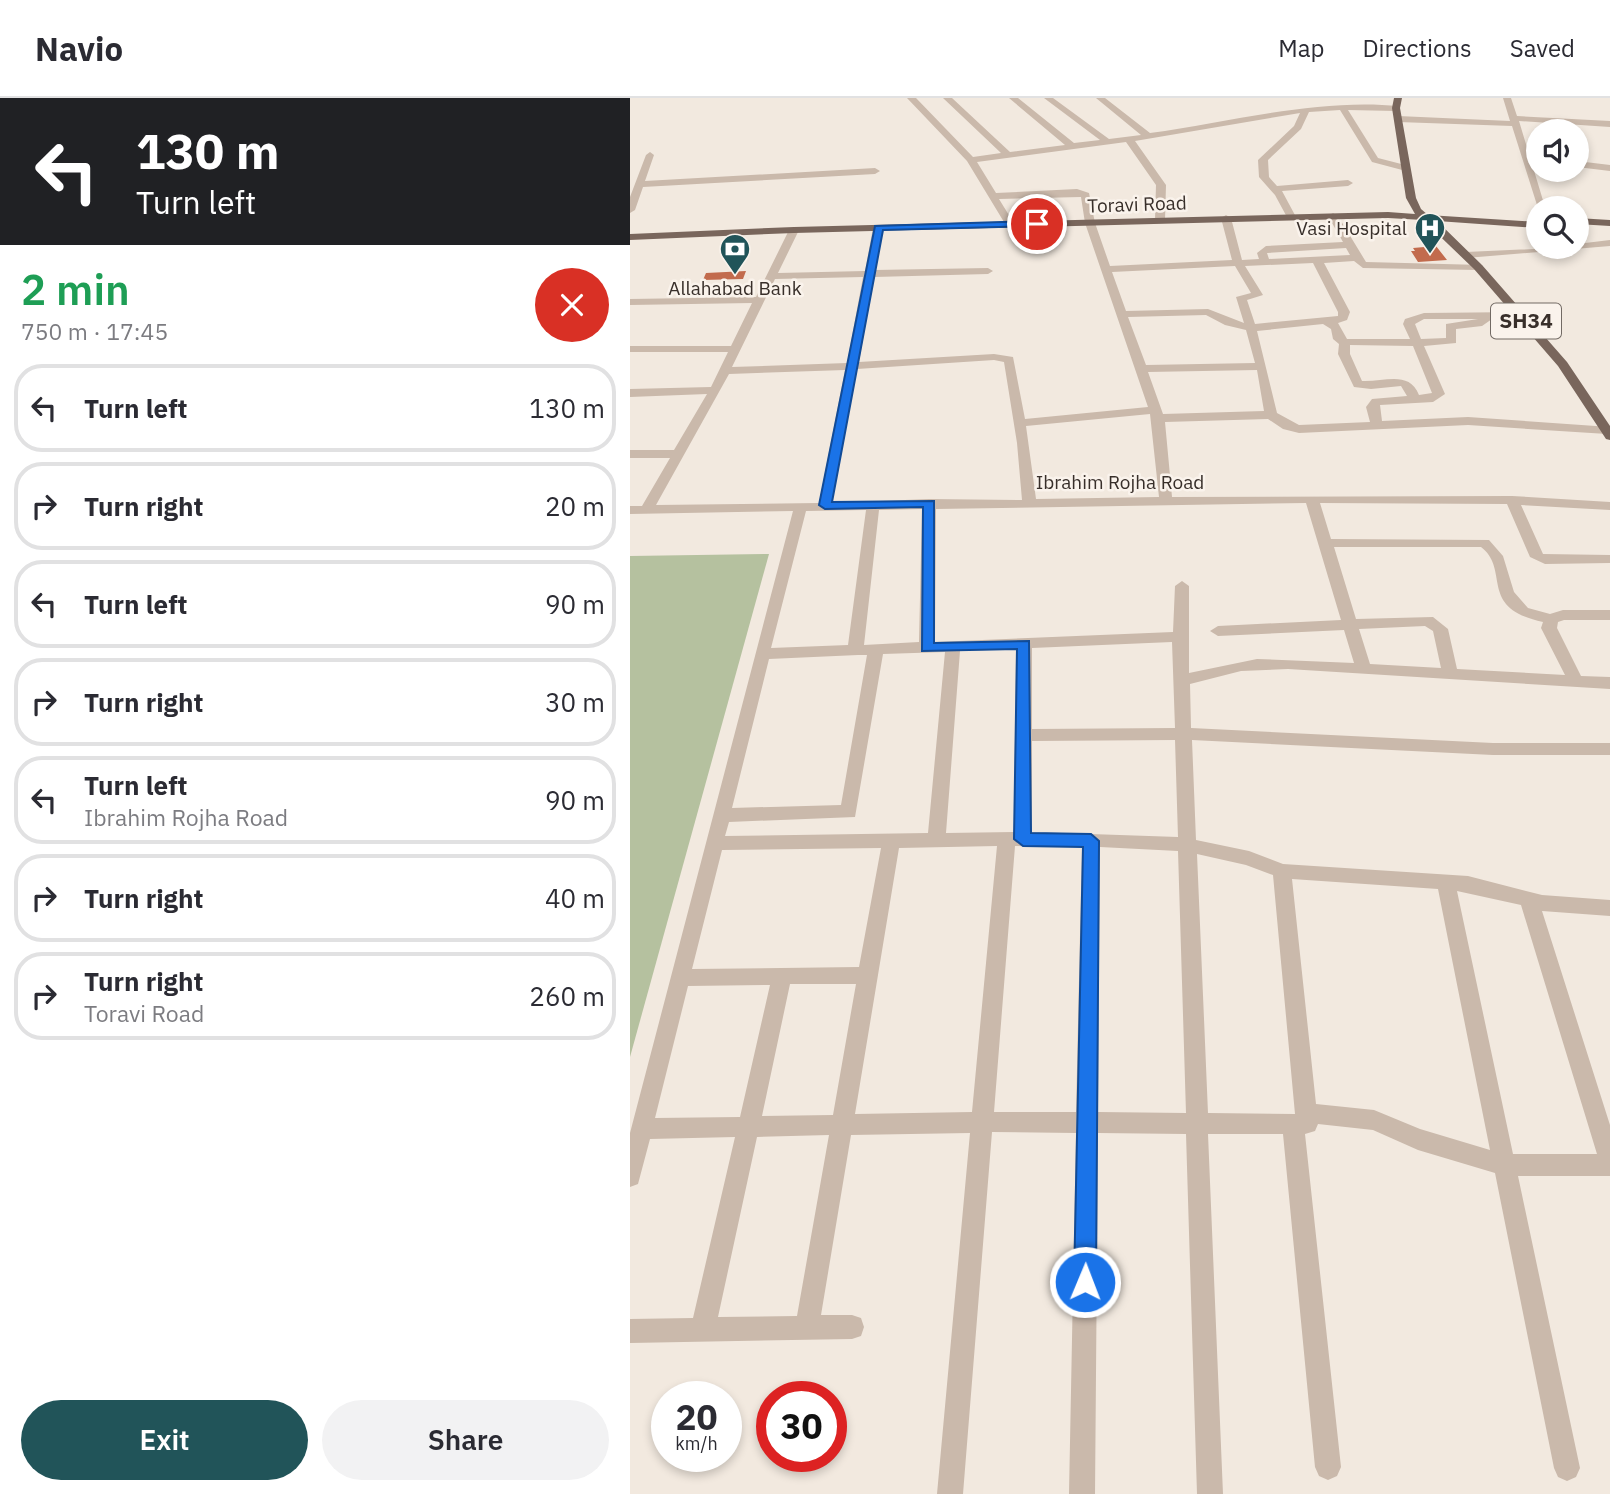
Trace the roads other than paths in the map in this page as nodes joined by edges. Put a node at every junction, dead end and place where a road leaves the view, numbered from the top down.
1 (942, 98) edge
2 (1013, 98) edge
3 (1048, 98) edge
4 (1100, 98) edge
5 (1162, 98) edge
6 (1177, 98) edge
7 (1309, 98) edge
8 (1507, 98) edge
9 (917, 100) edge
10 (1342, 107) junction
11 (1324, 108) junction
12 (1397, 108) edge
13 (1305, 110) junction
14 (1515, 121) junction
15 (1610, 124) edge
16 (1148, 136) junction
17 (1129, 139) junction
18 (1108, 142) junction
19 (1073, 147) junction
20 (650, 155) dead end
21 (1008, 155) junction
22 (1526, 157) edge
23 (971, 160) junction
24 (1589, 165) edge
25 (1610, 168) edge
26 (1406, 169) junction
27 (875, 170) dead end
28 (1348, 183) dead end
29 (639, 184) junction
30 (1276, 190) junction
31 (993, 196) junction
32 (630, 210) edge
33 (1421, 214) junction
34 (1333, 216) junction
35 (1291, 217) junction
36 (1226, 218) junction
37 (1526, 218) edge
38 (1160, 220) junction
39 (1589, 222) edge
40 (1090, 223) junction
41 (1610, 223) edge
42 (1526, 224) edge
43 (1010, 225) junction
44 (878, 228) junction
45 (1589, 228) edge
46 (1610, 229) edge
47 (794, 230) junction
48 (632, 237) edge
49 (1610, 243) edge
50 (1349, 245) junction
51 (1589, 245) edge
52 (1526, 251) edge
53 (1466, 255) junction
54 (1357, 258) junction
55 (1317, 260) junction
56 (1265, 262) junction
57 (1238, 263) junction
58 (1478, 267) junction
59 (1106, 269) junction
60 (988, 271) dead end
61 (869, 275) junction
62 (771, 276) junction
63 (759, 300) junction
64 (630, 302) edge
65 (1122, 314) junction
66 (1490, 315) junction
67 (1521, 315) junction
68 (1331, 322) junction
69 (1251, 328) junction
70 (1345, 342) junction
71 (1416, 343) junction
72 (630, 349) edge
73 (736, 349) junction
74 (852, 366) junction
75 (1262, 366) junction
76 (1141, 369) junction
77 (725, 371) junction
78 (715, 390) junction
79 (630, 393) edge
80 (1414, 399) junction
81 (1156, 414) junction
82 (1271, 415) junction
83 (1020, 423) junction
84 (1377, 425) junction
85 (1608, 433) edge
86 (630, 454) edge
87 (679, 454) junction
88 (1312, 499) junction
89 (1511, 500) junction
90 (1029, 502) junction
91 (1166, 502) junction
92 (929, 503) junction
93 (825, 505) junction
94 (873, 505) junction
95 (800, 506) junction
96 (1610, 506) edge
97 (647, 509) junction
98 (630, 510) edge
99 (1325, 543) junction
100 (1610, 559) edge
101 (1182, 586) dead end
102 (1610, 615) edge
103 (1551, 619) junction
104 (1349, 623) junction
105 (1218, 631) dead end
106 (1180, 637) junction
107 (1024, 644) junction
108 (953, 647) junction
109 (927, 648) junction
110 (876, 650) junction
111 (855, 651) junction
112 (762, 654) junction
113 (1364, 669) junction
114 (1450, 674) junction
115 (1182, 680) junction
116 (1576, 681) junction
117 (1610, 683) edge
118 (1184, 734) junction
119 (1023, 735) junction
120 (1610, 749) edge
121 (721, 815) junction
122 (1015, 839) junction
123 (936, 840) junction
124 (891, 841) junction
125 (1091, 841) junction
126 (714, 843) junction
127 (1187, 843) junction
128 (1282, 871) junction
129 (1446, 883) junction
130 (1529, 900) junction
131 (1610, 908) edge
132 (868, 975) junction
133 (782, 976) junction
134 (680, 978) junction
135 (1300, 1119) junction
136 (983, 1122) junction
137 (1087, 1122) junction
138 (1196, 1123) junction
139 (842, 1124) junction
140 (748, 1126) junction
141 (642, 1129) junction
142 (1610, 1163) edge
143 (1504, 1165) junction
144 (630, 1175) edge
145 (852, 1327) dead end
146 (807, 1328) junction
147 (703, 1329) junction
148 (630, 1331) edge
149 (1328, 1467) dead end
150 (1567, 1468) dead end
151 (950, 1494) edge
152 (1082, 1494) edge
153 (1210, 1494) edge

1 - 21 street
2 - 19 street
3 - 18 street
4 - 16 street
5 - 6 street
7 - 11 street
8 - 14 street
9 - 23 street
10 - 11 street
10 - 12 street
10 - 26 street
11 - 13 street
12 - 14 street
12 - 26 main road
13 - 16 street
13 - 30 street
14 - 15 street
14 - 22 street
16 - 17 street
17 - 18 street
17 - 38 street
18 - 19 street
19 - 21 street
20 - 29 street
21 - 23 street
23 - 31 street
24 - 25 street
26 - 33 main road
27 - 29 street
28 - 30 street
29 - 32 street
30 - 35 street
31 - 40 street
31 - 43 street
33 - 34 main road, Toravi Road
33 - 37 main road
33 - 42 main road
33 - 53 main road, SH34
34 - 35 main road, Toravi Road
34 - 50 street
35 - 36 main road, Toravi Road
36 - 38 main road, Toravi Road
36 - 57 street
38 - 40 main road, Toravi Road
39 - 41 main road
40 - 43 main road, Toravi Road
40 - 59 street
43 - 44 main road, Toravi Road
44 - 47 main road, Toravi Road
44 - 61 street
45 - 46 main road
47 - 48 main road, Toravi Road
47 - 62 street
49 - 51 street
50 - 54 street
50 - 56 street
52 - 53 street
53 - 58 main road, SH34
54 - 55 street
54 - 58 street
55 - 56 street
55 - 68 street
56 - 57 street
57 - 59 street
57 - 69 street
58 - 67 main road, SH34
59 - 65 street
60 - 61 street
61 - 62 street
61 - 74 street
62 - 63 street
63 - 64 street
63 - 73 street
65 - 69 street
65 - 76 street
66 - 67 street
66 - 71 street
66 - 71 street
67 - 85 main road, SH34
68 - 69 street
68 - 70 street
69 - 75 street
70 - 71 street
70 - 80 street
71 - 80 street
72 - 73 street
73 - 77 street
74 - 77 street
74 - 83 street
74 - 93 street
75 - 76 street
75 - 82 street
76 - 81 street
77 - 78 street
78 - 79 street
78 - 87 street
80 - 84 street
81 - 82 street
81 - 83 street
81 - 91 street
82 - 84 street
83 - 90 street
84 - 85 street
86 - 87 street
87 - 97 street
88 - 89 street, Ibrahim Rojha Road
88 - 91 street, Ibrahim Rojha Road
88 - 99 street
89 - 96 street, Ibrahim Rojha Road
89 - 100 street
90 - 91 street, Ibrahim Rojha Road
90 - 92 street, Ibrahim Rojha Road
92 - 94 street, Ibrahim Rojha Road
92 - 109 street
93 - 94 street, Ibrahim Rojha Road
93 - 95 street, Ibrahim Rojha Road
94 - 111 street
95 - 97 street, Ibrahim Rojha Road
95 - 112 street
97 - 98 street, Ibrahim Rojha Road
99 - 103 street
99 - 104 street
101 - 106 street
102 - 103 street
103 - 116 street
104 - 105 street
104 - 113 street
104 - 114 street
106 - 107 street
106 - 115 street
107 - 108 street
107 - 119 street
108 - 109 street
108 - 123 street
109 - 110 street
110 - 111 street
110 - 121 street
111 - 112 street
112 - 121 street
113 - 114 street
113 - 115 street
114 - 116 street
115 - 118 street
116 - 117 street
118 - 119 street
118 - 120 street
118 - 127 street
119 - 122 street
121 - 126 street
122 - 123 street
122 - 125 street
122 - 136 street
123 - 124 street
124 - 126 street
124 - 132 street
125 - 127 street
125 - 137 street
126 - 134 street
127 - 128 street
127 - 138 street
128 - 129 street
128 - 135 street
129 - 130 street
129 - 143 street
130 - 131 street
130 - 142 street
132 - 133 street
132 - 139 street
133 - 134 street
133 - 140 street
134 - 141 street
135 - 138 street
135 - 143 street
135 - 149 street
136 - 137 street
136 - 139 street
136 - 151 street
137 - 138 street
137 - 152 street
138 - 153 street
139 - 140 street
139 - 146 street
140 - 141 street
140 - 147 street
141 - 144 street
142 - 143 street
143 - 150 street
145 - 146 street
146 - 147 street
147 - 148 street

